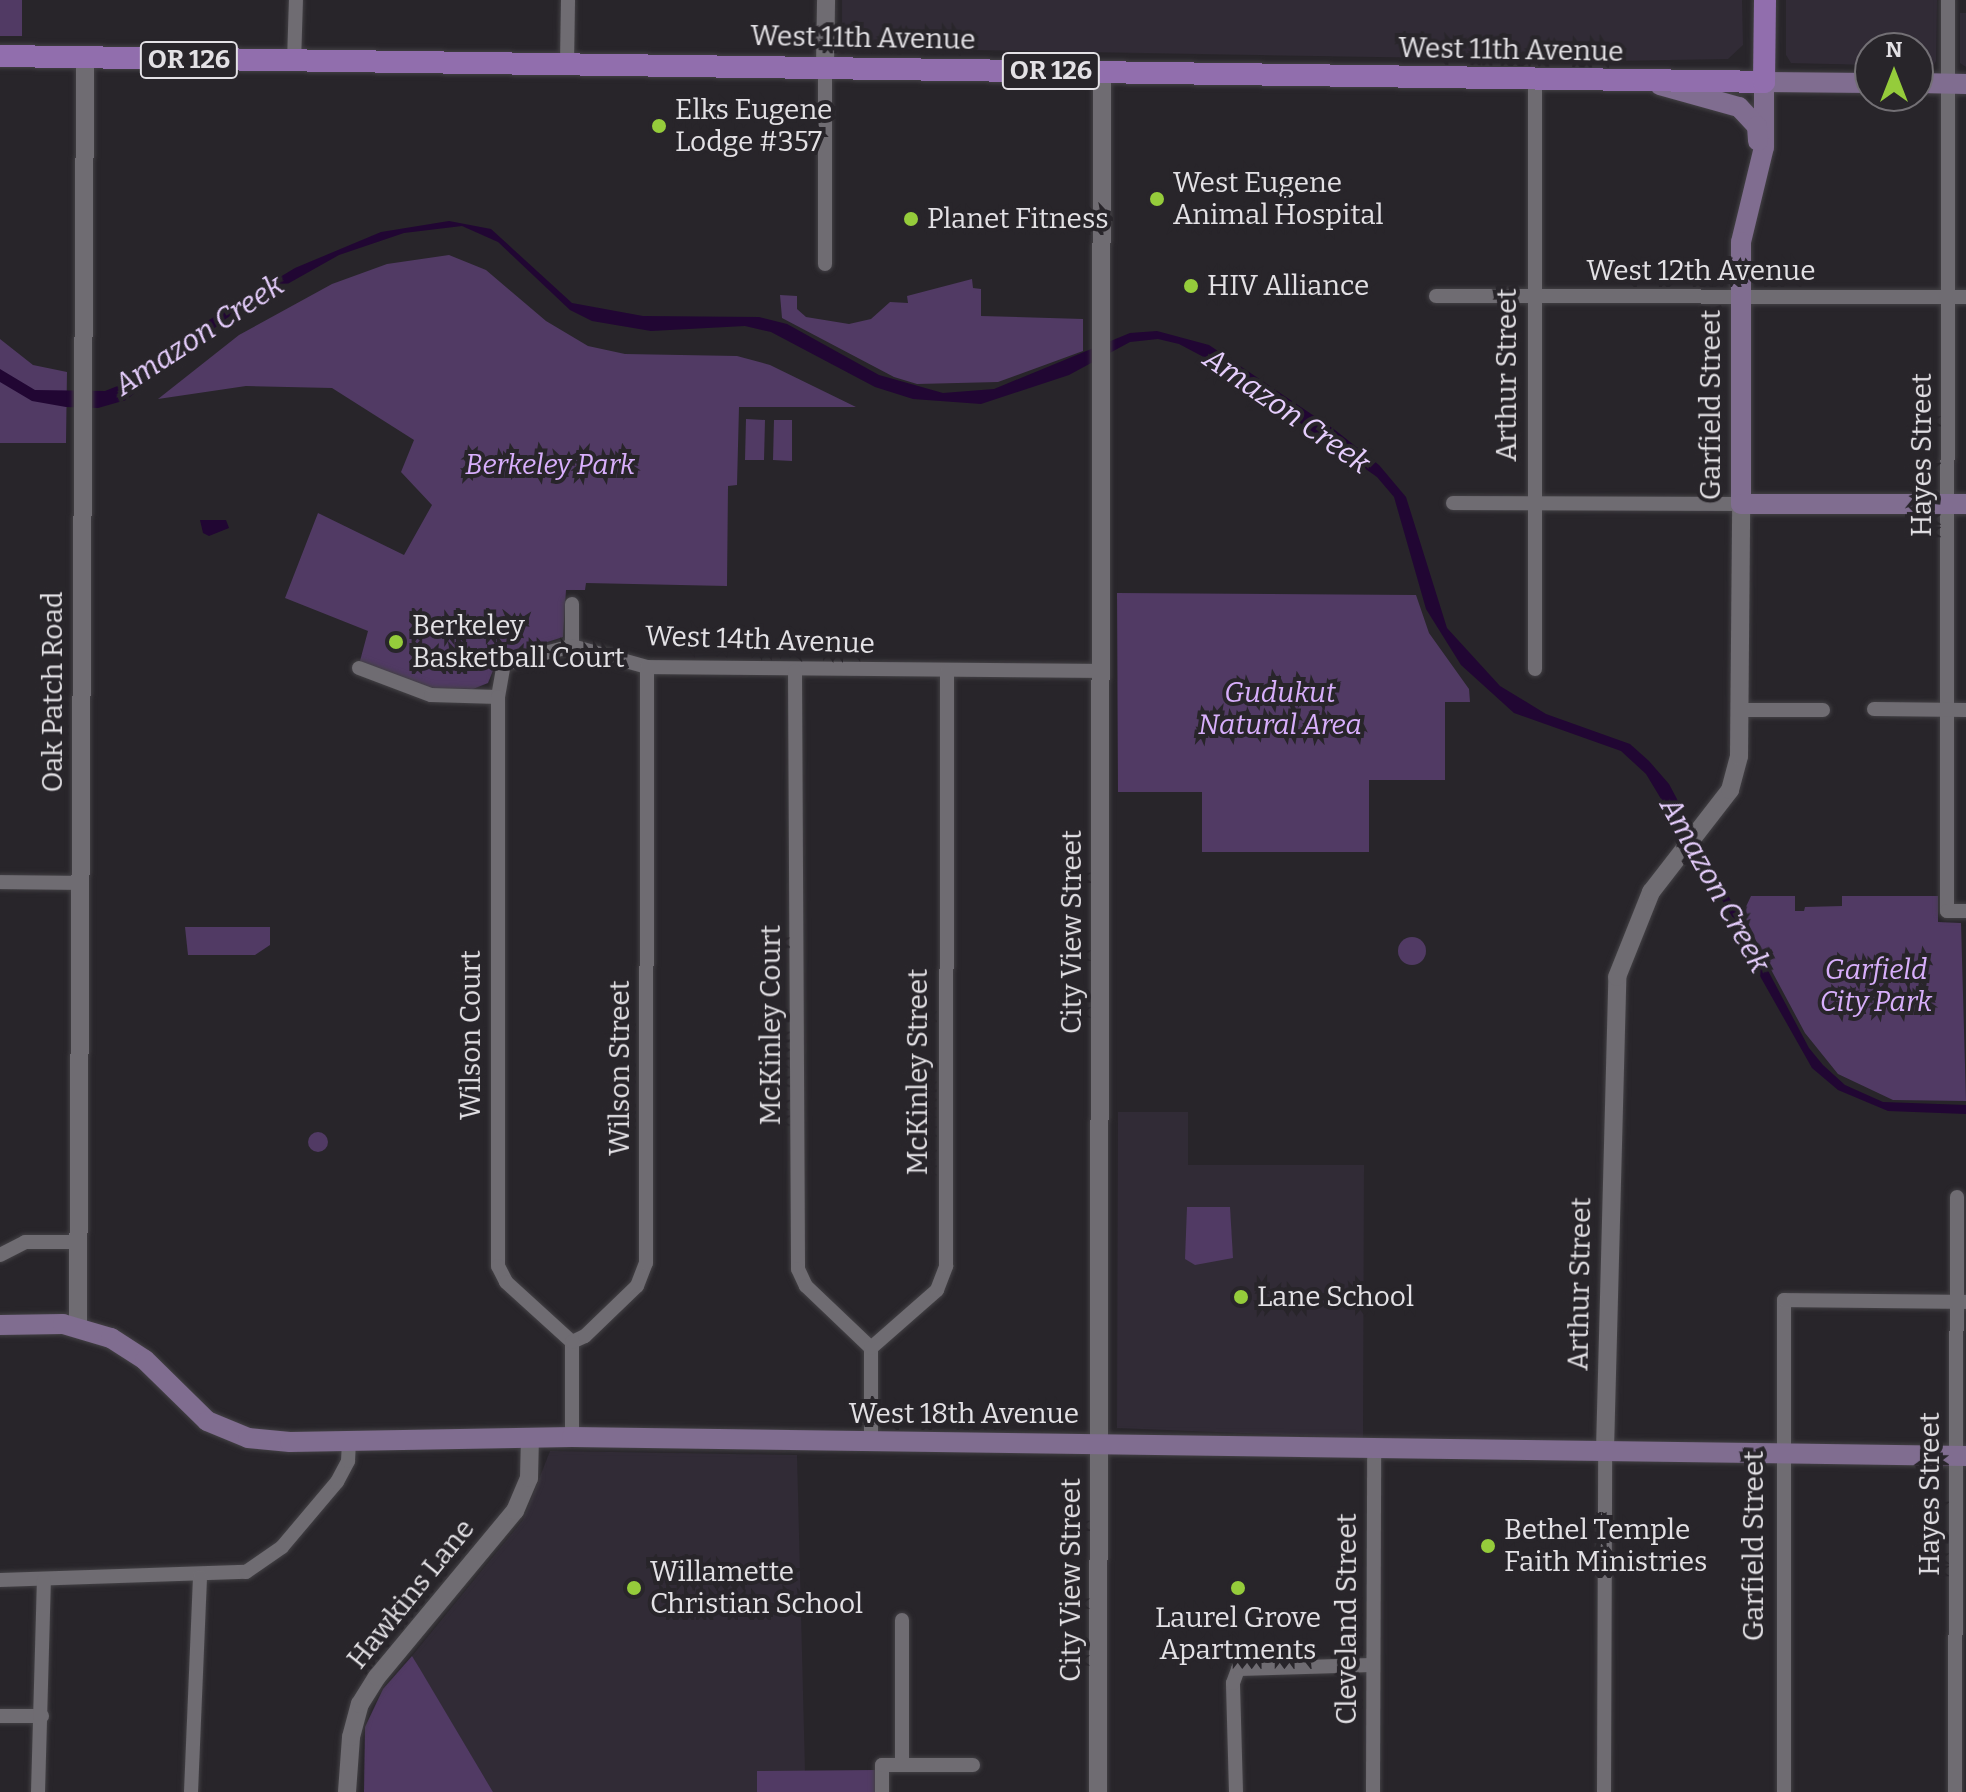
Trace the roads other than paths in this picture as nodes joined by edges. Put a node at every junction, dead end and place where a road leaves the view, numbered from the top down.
1 (296, 0) edge
2 (568, 0) edge
3 (826, 0) edge
4 (1765, 0) edge
5 (1948, 0) edge
6 (0, 56) edge
7 (85, 58) junction
8 (294, 62) junction
9 (567, 64) junction
10 (825, 67) junction
11 (1102, 72) junction
12 (1535, 81) junction
13 (1764, 82) junction
14 (1653, 83) junction
15 (1854, 83) edge
16 (1934, 83) edge
17 (1957, 84) edge
18 (1759, 172) junction
19 (825, 264) dead end
20 (1436, 296) dead end
21 (1535, 297) junction
22 (1741, 297) junction
23 (1948, 297) junction
24 (1966, 297) edge
25 (1453, 503) dead end
26 (1535, 503) junction
27 (1741, 504) junction
28 (1957, 504) edge
29 (572, 604) dead end
30 (572, 646) junction
31 (647, 667) junction
32 (359, 668) dead end
33 (1535, 669) dead end
34 (795, 671) junction
35 (947, 671) junction
36 (1100, 671) junction
37 (498, 697) junction
38 (1874, 709) dead end
39 (1739, 710) junction
40 (1823, 710) dead end
41 (1947, 710) junction
42 (1966, 710) edge
43 (1718, 808) joint
44 (0, 882) edge
45 (80, 883) junction
46 (1966, 911) edge
47 (1957, 1197) dead end
48 (79, 1242) junction
49 (0, 1255) edge
50 (1962, 1302) edge
51 (0, 1325) edge
52 (78, 1326) junction
53 (572, 1342) junction
54 (871, 1348) junction
55 (572, 1437) junction
56 (530, 1438) junction
57 (871, 1441) junction
58 (349, 1442) junction
59 (1100, 1442) junction
60 (1374, 1447) junction
61 (1605, 1450) junction
62 (1784, 1454) junction
63 (1961, 1456) edge
64 (200, 1577) junction
65 (0, 1580) edge
66 (44, 1580) junction
67 (902, 1620) dead end
68 (1373, 1665) junction
69 (0, 1716) edge
70 (42, 1716) junction
71 (902, 1765) junction
72 (973, 1765) dead end
73 (38, 1792) edge
74 (191, 1792) edge
75 (347, 1792) edge
76 (882, 1792) edge
77 (1098, 1792) edge
78 (1236, 1792) edge
79 (1373, 1792) edge
80 (1604, 1792) edge
81 (1784, 1792) edge
82 (1955, 1792) edge

1 - 8 street
2 - 9 street
3 - 10 street
4 - 13 main road, Garfield Street
5 - 17 street, Hayes Street
6 - 7 main road, West 11th Avenue / OR 126
7 - 8 main road, West 11th Avenue / OR 126
7 - 45 street, Oak Patch Road
8 - 9 main road, West 11th Avenue / OR 126
9 - 10 main road, West 11th Avenue / OR 126
10 - 11 main road, West 11th Avenue / OR 126
10 - 19 street
11 - 12 main road, West 11th Avenue / OR 126
11 - 36 street, City View Street
12 - 14 main road, West 11th Avenue / OR 126
12 - 21 street, Arthur Street
13 - 14 main road, West 11th Avenue / OR 126
13 - 15 main road, West 11th Avenue
13 - 18 main road, Garfield Street
14 - 18 main road
16 - 17 main road
17 - 23 street, Hayes Street
18 - 22 main road, Garfield Street
20 - 21 street, West 12th Avenue
21 - 22 street, West 12th Avenue
21 - 26 street, Arthur Street
22 - 23 street, West 12th Avenue
22 - 27 main road, Garfield Street
23 - 24 street, West 12th Avenue
23 - 28 street, Hayes Street
25 - 26 street
26 - 27 street
26 - 33 street, Arthur Street
27 - 28 main road
27 - 39 street, Garfield Street
28 - 41 street, Hayes Street
29 - 30 street
30 - 31 street, West 14th Avenue
30 - 37 street
31 - 34 street, West 14th Avenue
31 - 53 street, Wilson Street
32 - 37 street
34 - 35 street, West 14th Avenue
34 - 54 street, McKinley Court
35 - 36 street, West 14th Avenue
35 - 54 street, McKinley Street
36 - 59 street, City View Street
37 - 53 street, Wilson Court
38 - 41 street
39 - 40 street
39 - 43 street, Garfield Street
41 - 42 street
41 - 46 street, Hayes Street
43 - 61 street, Arthur Street
44 - 45 street
45 - 48 street, Oak Patch Road
47 - 50 street, Hayes Street
48 - 49 street
48 - 52 street, Oak Patch Road
50 - 62 street, Garfield Street
50 - 63 street, Hayes Street
51 - 52 main road, West 18th Avenue
52 - 58 main road, West 18th Avenue
53 - 55 street
54 - 57 street
55 - 56 main road, West 18th Avenue
55 - 57 main road, West 18th Avenue
56 - 58 main road, West 18th Avenue
56 - 75 street, Hawkins Lane
57 - 59 main road, West 18th Avenue
58 - 64 street
59 - 60 main road, West 18th Avenue
59 - 77 street, City View Street
60 - 61 main road, West 18th Avenue
60 - 68 street, Cleveland Street
61 - 62 main road, West 18th Avenue
61 - 80 street, Arthur Street
62 - 63 main road, West 18th Avenue
62 - 81 street, Garfield Street
63 - 82 street, Hayes Street
64 - 66 street
64 - 74 street
65 - 66 street
66 - 70 street
67 - 71 street
68 - 78 street
68 - 79 street, Cleveland Street
69 - 70 street
70 - 73 street
71 - 72 street
71 - 76 street

